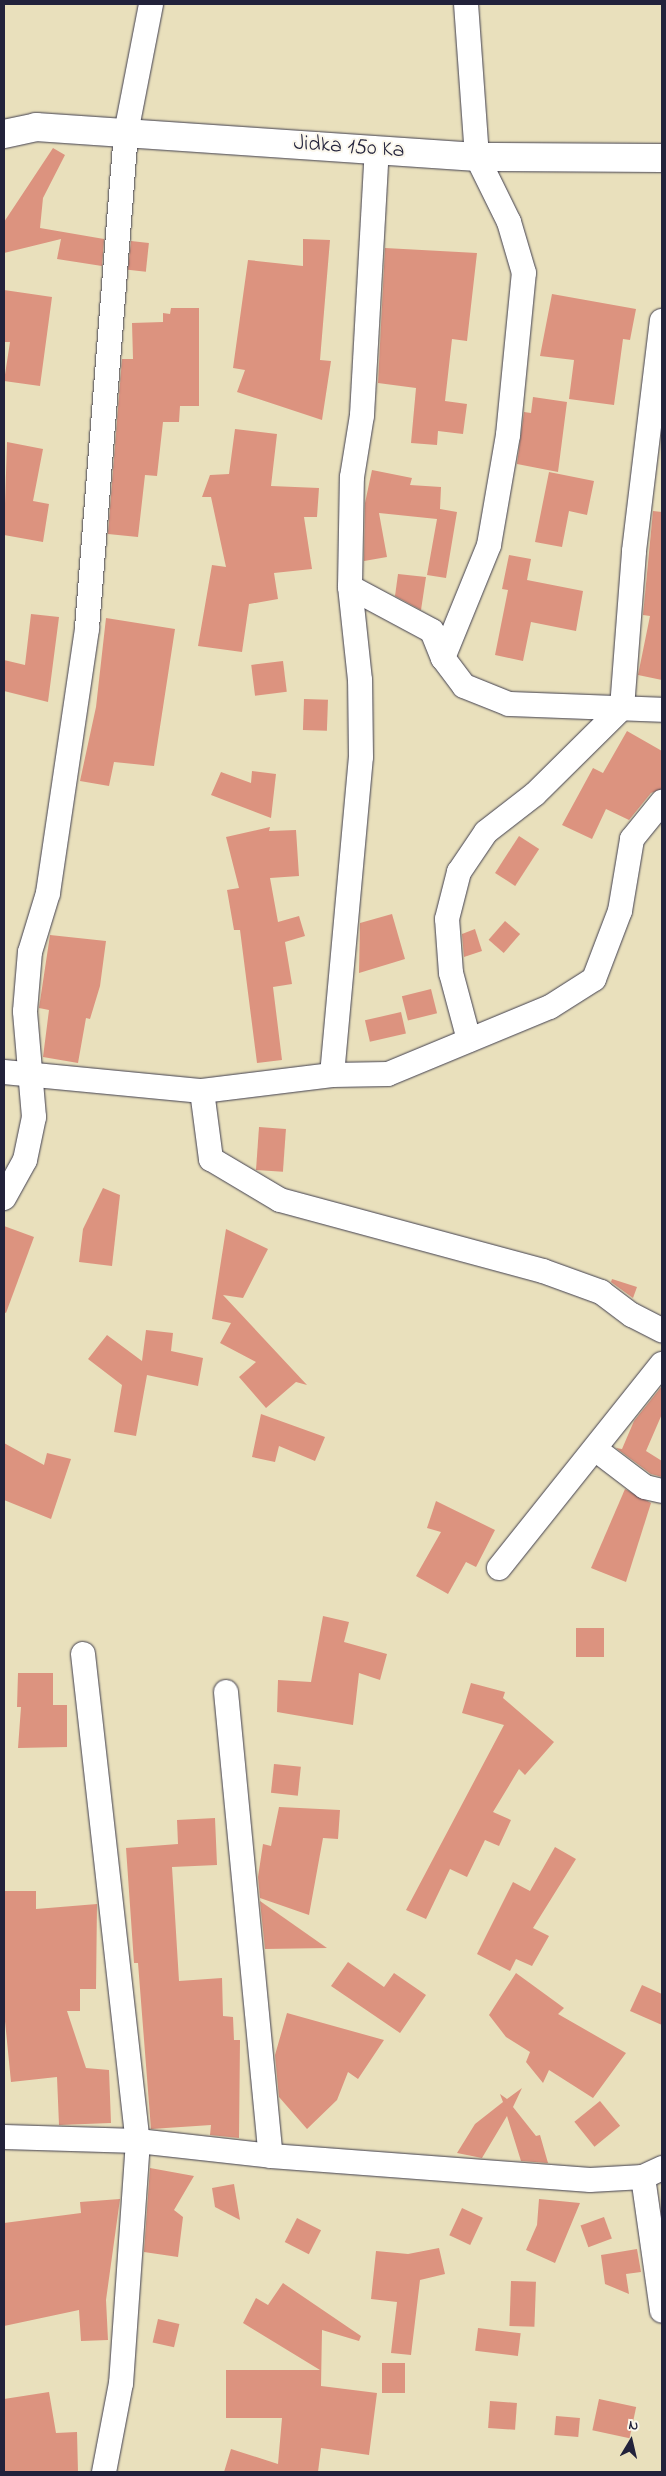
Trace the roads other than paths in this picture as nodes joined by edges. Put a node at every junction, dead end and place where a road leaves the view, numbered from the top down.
1 (151, 4) edge
2 (466, 4) edge
3 (4, 113) edge
4 (36, 127) junction
5 (4, 134) edge
6 (126, 134) junction
7 (377, 150) junction
8 (477, 157) junction
9 (662, 158) edge
10 (662, 321) edge
11 (350, 587) junction
12 (443, 658) junction
13 (622, 708) junction
14 (662, 710) edge
15 (662, 802) edge
16 (470, 1040) junction
17 (4, 1072) edge
18 (32, 1075) junction
19 (332, 1075) junction
20 (202, 1091) junction
21 (4, 1198) edge
22 (662, 1330) edge
23 (662, 1364) edge
24 (595, 1450) junction
25 (662, 1491) edge
26 (499, 1568) dead end
27 (83, 1654) dead end
28 (226, 1692) dead end
29 (4, 2137) edge
30 (138, 2140) junction
31 (271, 2156) junction
32 (653, 2172) edge
33 (662, 2311) edge
34 (104, 2472) edge

1 - 6 street
2 - 8 street
3 - 4 street
4 - 5 street
4 - 6 street, Jidka 150 Ka
6 - 7 street, Jidka 150 Ka
6 - 18 street
7 - 8 street, Jidka 150 Ka
7 - 11 street
8 - 9 street, Jidka 150 Ka
8 - 12 street
10 - 13 street
11 - 12 street
11 - 19 street
12 - 13 street
13 - 14 street
13 - 16 street
15 - 16 street
16 - 19 street
17 - 18 street
18 - 20 street
18 - 21 street
19 - 20 street
20 - 22 street
23 - 24 street
24 - 25 street
24 - 26 street
27 - 30 street
28 - 31 street
29 - 30 street
30 - 31 street
30 - 34 street
31 - 32 street
32 - 33 street

